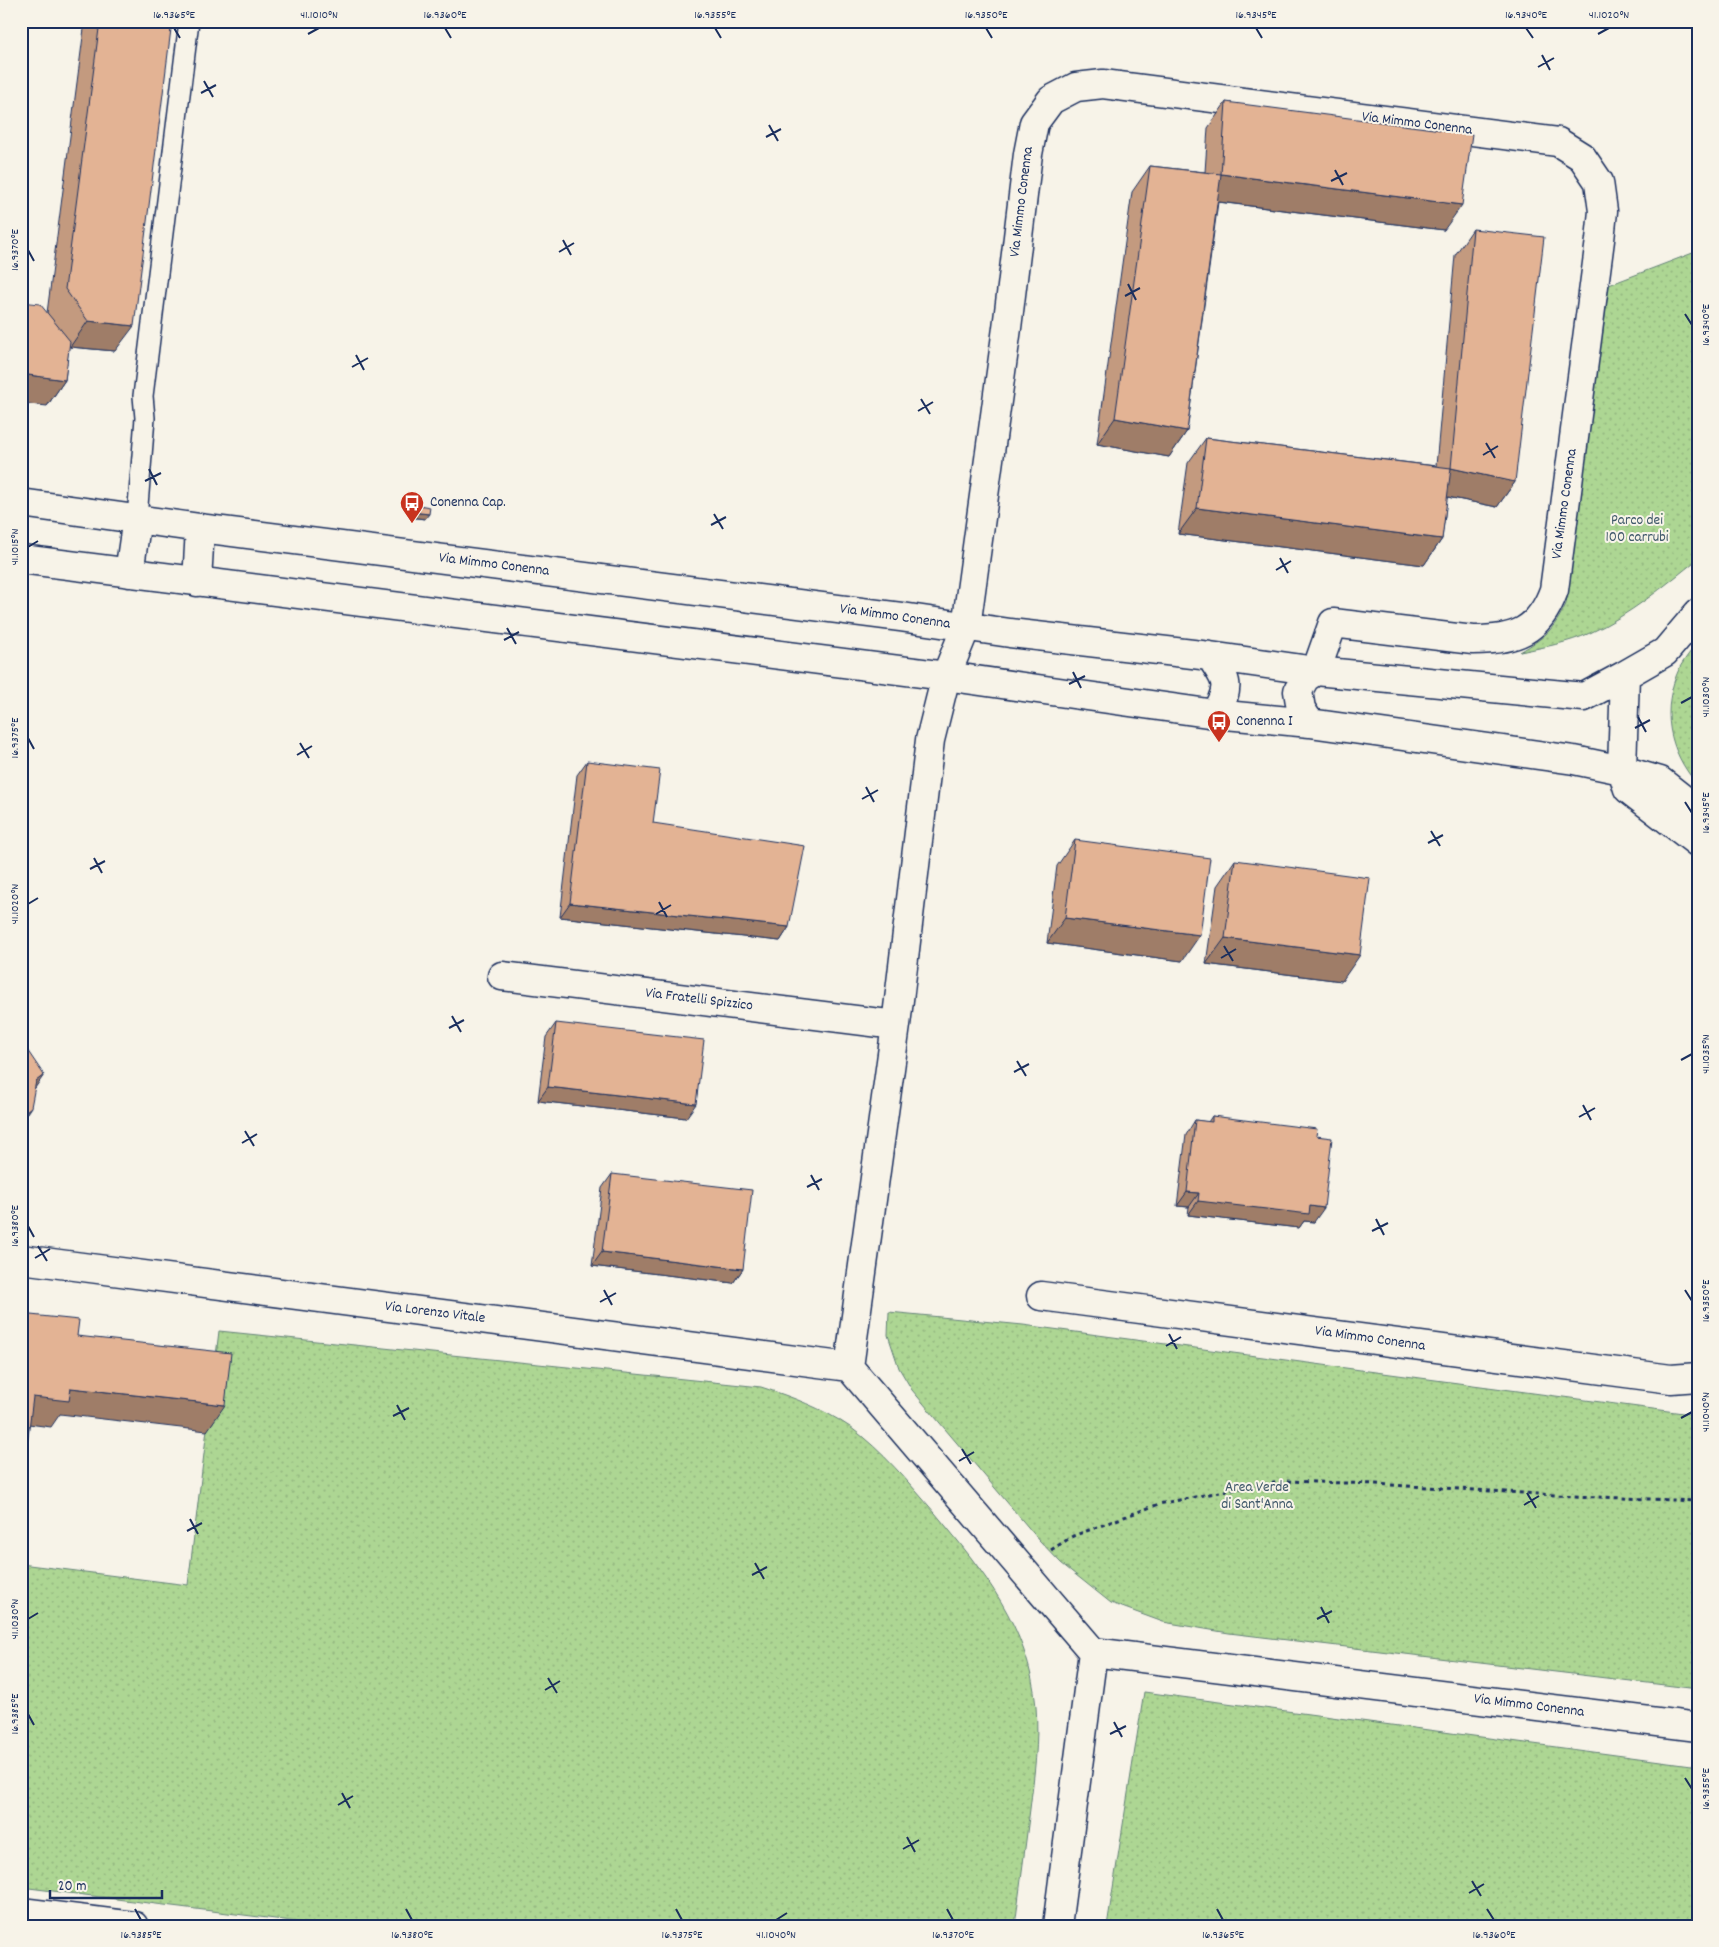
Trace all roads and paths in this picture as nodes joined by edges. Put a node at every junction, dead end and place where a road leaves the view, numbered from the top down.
1 (189, 21) edge
2 (21, 503) edge
3 (136, 518) junction
4 (200, 528) junction
5 (21, 559) edge
6 (129, 573) junction
7 (197, 582) junction
8 (1698, 613) edge
9 (966, 627) junction
10 (1210, 656) junction
11 (1316, 671) junction
12 (1625, 675) junction
13 (946, 676) junction
14 (1215, 714) junction
15 (1310, 723) junction
16 (1622, 770) junction
17 (1698, 811) edge
18 (1698, 843) edge
19 (502, 976) dead end
20 (896, 1025) junction
21 (21, 1259) edge
22 (1041, 1296) dead end
23 (850, 1367) junction
24 (1698, 1376) edge
25 (1698, 1501) edge
26 (1022, 1568) junction
27 (1093, 1652) junction
28 (1698, 1727) edge
29 (21, 1912) edge
30 (134, 1926) edge
31 (1057, 1926) edge

1 - 3 lane
2 - 3 street, Via Mimmo Conenna
3 - 4 street, Via Mimmo Conenna
3 - 6 street
4 - 7 street
4 - 9 street, Via Mimmo Conenna
5 - 6 street
6 - 7 street
7 - 13 street
8 - 12 street, Via Mimmo Conenna
9 - 10 street, Via Mimmo Conenna
9 - 11 street, Via Mimmo Conenna
9 - 13 street, Via Mimmo Conenna
10 - 11 street, Via Mimmo Conenna
10 - 14 street
11 - 12 street, Via Mimmo Conenna
11 - 15 street, Via Mimmo Conenna
12 - 16 street
13 - 14 street
13 - 20 street, Via Mimmo Conenna
14 - 15 street
15 - 16 street
16 - 17 street
16 - 18 street
19 - 20 street, Via Fratelli Spizzico
20 - 23 street, Via Mimmo Conenna
21 - 23 street, Via Lorenzo Vitale
22 - 24 street, Via Mimmo Conenna
23 - 26 street
25 - 26 path
26 - 27 street
27 - 28 street, Via Mimmo Conenna
27 - 31 street
29 - 30 street

